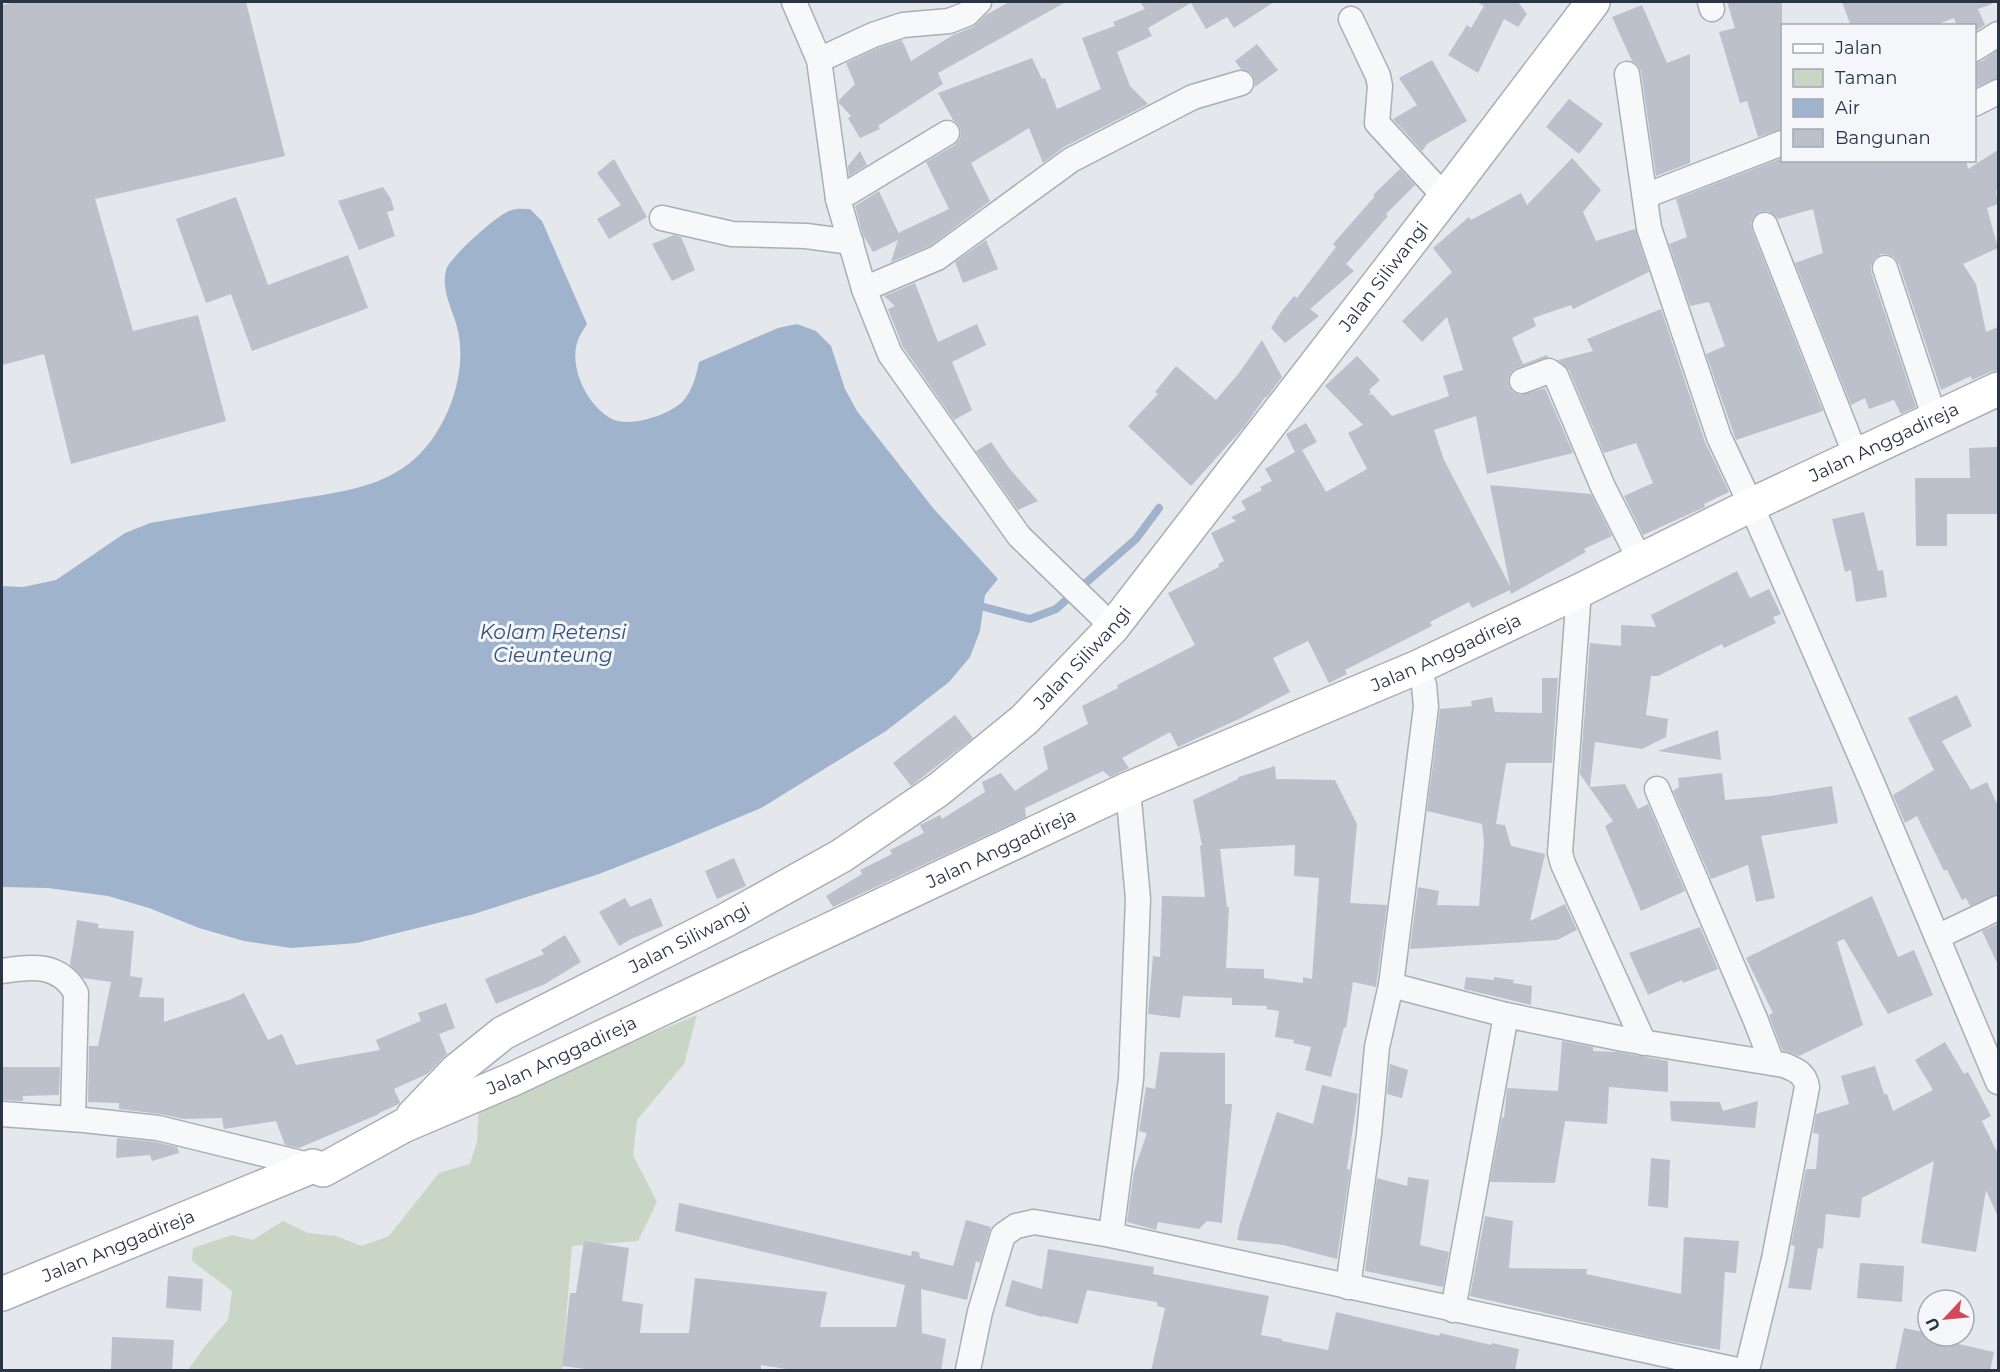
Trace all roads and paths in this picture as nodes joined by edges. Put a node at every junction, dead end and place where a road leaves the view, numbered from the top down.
1 (794, 2) edge
2 (979, 2) edge
3 (1593, 2) edge
4 (1351, 19) dead end
5 (1998, 34) edge
6 (1976, 49) edge
7 (819, 60) junction
8 (1627, 74) dead end
9 (1240, 83) dead end
10 (1998, 92) edge
11 (1976, 103) edge
12 (947, 133) dead end
13 (1781, 143) edge
14 (1645, 196) junction
15 (1445, 198) junction
16 (838, 200) junction
17 (662, 218) dead end
18 (1765, 225) dead end
19 (851, 242) junction
20 (1886, 268) dead end
21 (864, 289) junction
22 (1522, 381) dead end
23 (1998, 389) edge
24 (1935, 419) junction
25 (1856, 456) junction
26 (1751, 505) junction
27 (1640, 560) junction
28 (1579, 591) junction
29 (1113, 627) junction
30 (1418, 667) junction
31 (1128, 789) junction
32 (1657, 789) dead end
33 (1998, 908) edge
34 (1937, 937) junction
35 (2, 971) edge
36 (1391, 985) junction
37 (1506, 1015) junction
38 (1644, 1043) junction
39 (1772, 1063) junction
40 (1997, 1074) edge
41 (2, 1114) edge
42 (73, 1119) junction
43 (403, 1126) junction
44 (313, 1166) junction
45 (1111, 1235) junction
46 (1348, 1287) junction
47 (2, 1294) edge
48 (1453, 1310) junction
49 (968, 1371) edge
50 (1737, 1371) edge
51 (1747, 1371) edge

1 - 7 street
2 - 7 street
3 - 15 main road, Jalan Siliwangi
4 - 15 street
5 - 6 street
7 - 16 street
8 - 14 street
9 - 21 street
10 - 11 street
12 - 16 street
13 - 14 street
14 - 26 street
15 - 29 main road, Jalan Siliwangi
16 - 19 street
17 - 19 street
18 - 25 street
19 - 21 street
20 - 24 street
21 - 29 street
22 - 27 street
23 - 24 main road, Jalan Anggadireja
24 - 25 main road, Jalan Anggadireja
25 - 26 main road, Jalan Anggadireja
26 - 27 main road, Jalan Anggadireja
26 - 34 street
27 - 28 main road, Jalan Anggadireja
28 - 30 main road, Jalan Anggadireja
28 - 38 street
29 - 43 main road, Jalan Siliwangi
30 - 31 main road, Jalan Anggadireja
30 - 36 street
31 - 43 main road, Jalan Anggadireja
31 - 45 street
32 - 39 street
33 - 34 street
34 - 40 street
35 - 42 street
36 - 37 street
36 - 46 street
37 - 38 street
37 - 48 street
38 - 39 street
39 - 51 street
41 - 42 street
42 - 44 street
43 - 44 main road, Jalan Anggadireja
44 - 47 main road, Jalan Anggadireja
45 - 46 street
45 - 49 street
46 - 48 street
48 - 50 street

